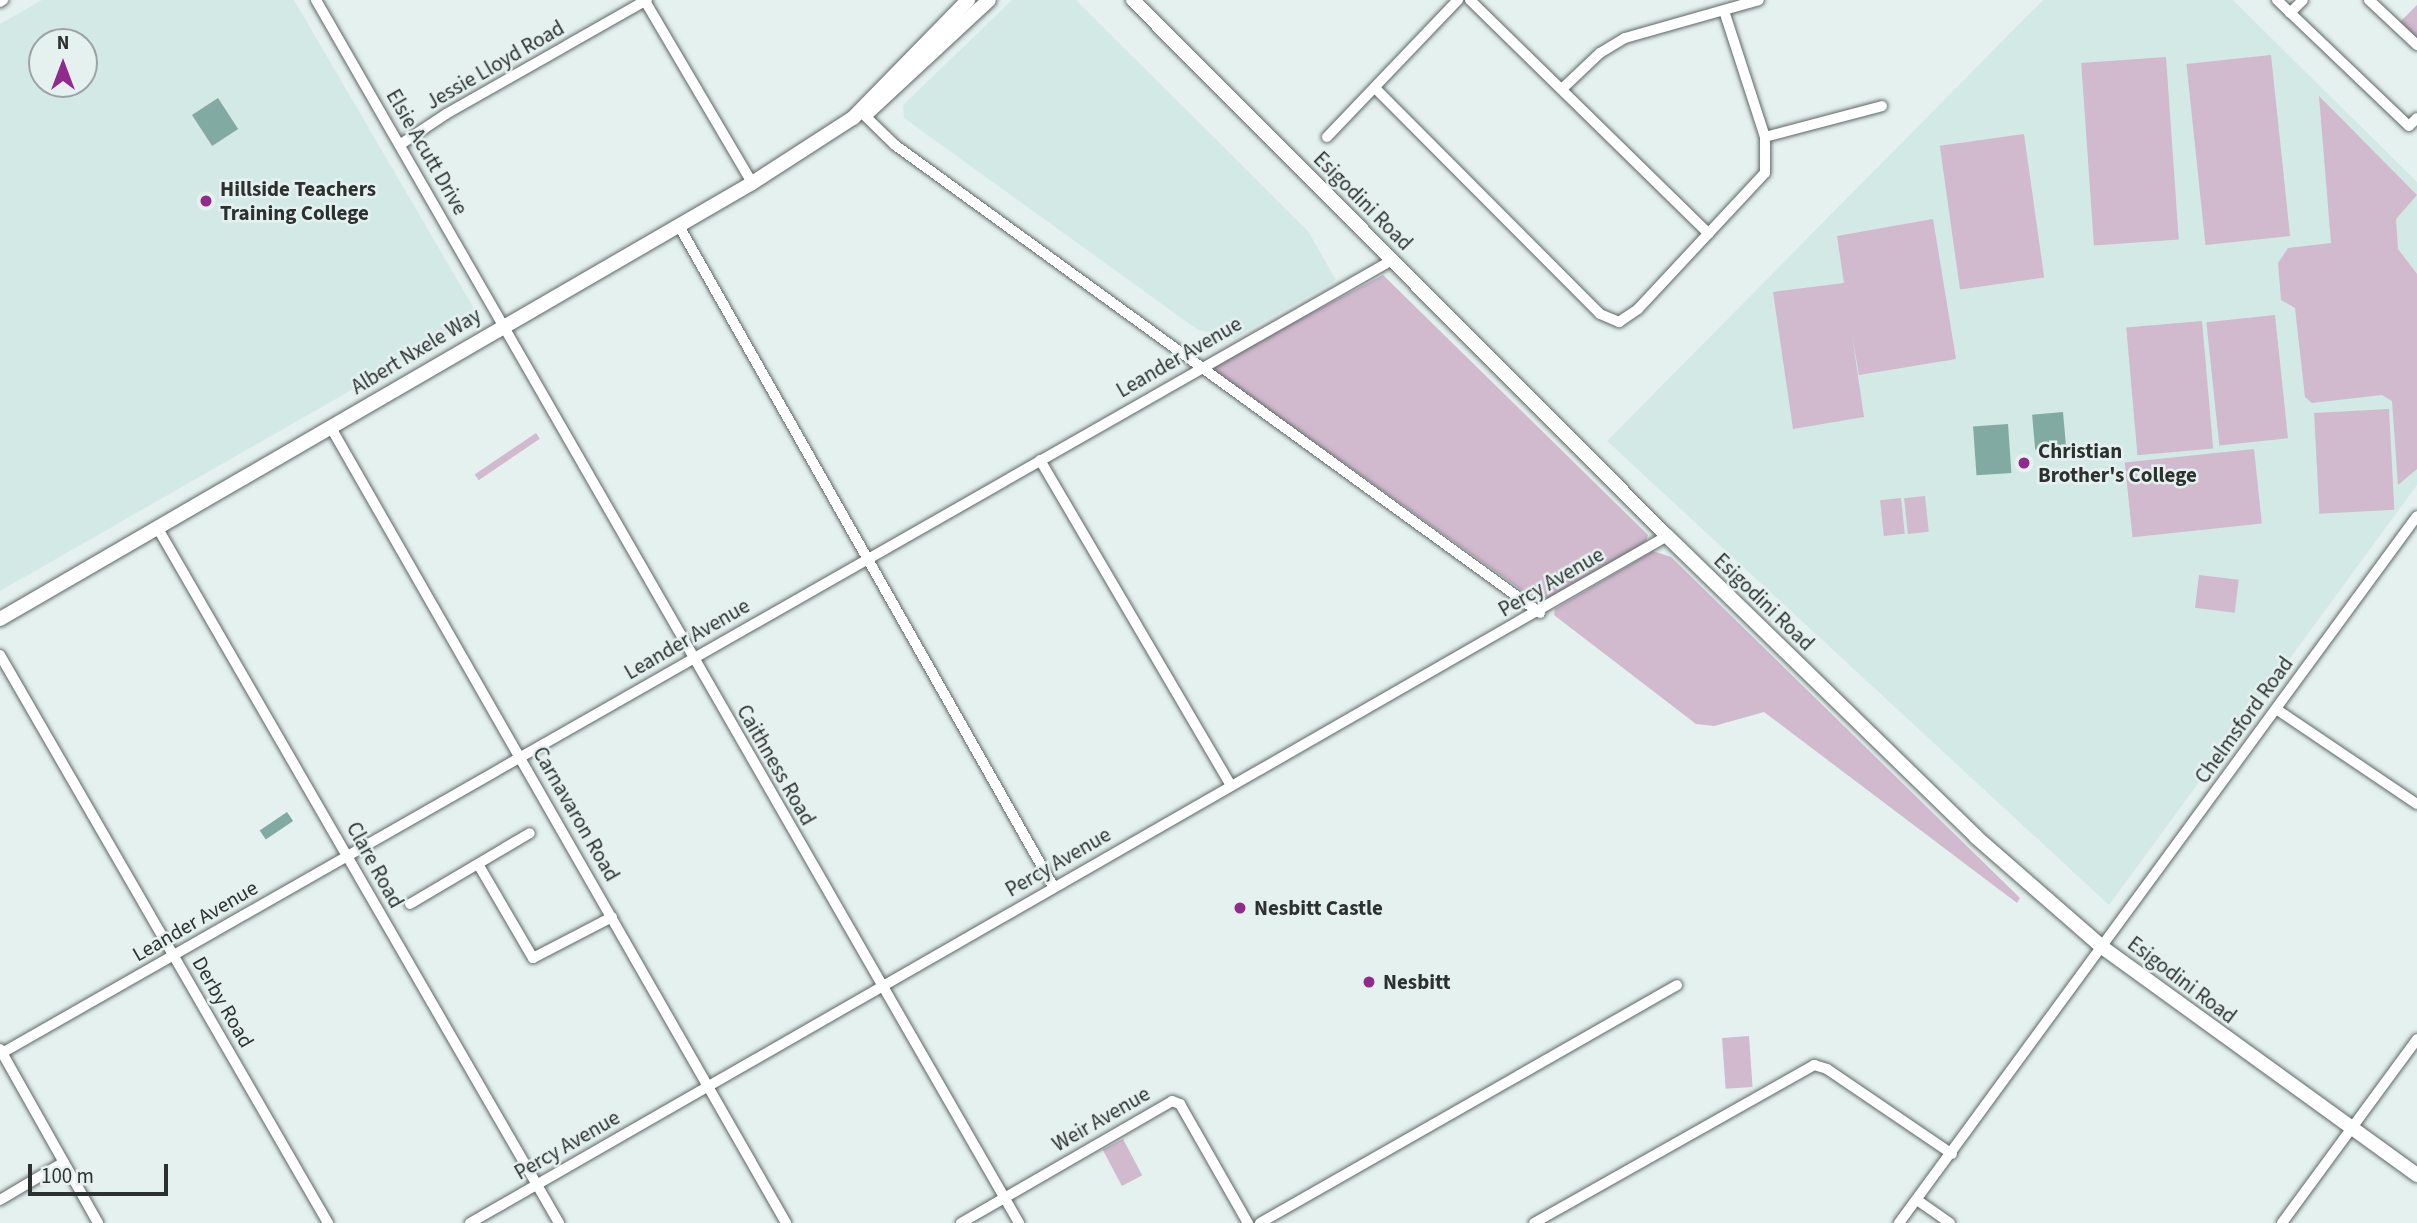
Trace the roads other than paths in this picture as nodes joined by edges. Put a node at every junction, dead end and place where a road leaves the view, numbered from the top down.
1 (316, 0) edge
2 (646, 0) edge
3 (968, 0) edge
4 (989, 0) edge
5 (1133, 0) edge
6 (1458, 0) edge
7 (1470, 0) edge
8 (1759, 0) edge
9 (2277, 0) edge
10 (2303, 0) edge
11 (2369, 0) edge
12 (1724, 11) junction
13 (2290, 13) junction
14 (2417, 45) edge
15 (1375, 88) junction
16 (1563, 88) junction
17 (1882, 106) dead end
18 (859, 115) junction
19 (2417, 118) edge
20 (1327, 137) dead end
21 (1765, 138) junction
22 (401, 145) junction
23 (752, 183) junction
24 (679, 226) junction
25 (1709, 234) junction
26 (1392, 260) junction
27 (502, 324) junction
28 (1200, 366) junction
29 (330, 426) junction
30 (1040, 460) junction
31 (2417, 516) edge
32 (157, 527) junction
33 (1667, 536) junction
34 (867, 557) junction
35 (1540, 613) junction
36 (0, 620) edge
37 (0, 654) edge
38 (693, 658) junction
39 (2276, 709) junction
40 (522, 757) junction
41 (1231, 785) junction
42 (2417, 804) edge
43 (530, 833) dead end
44 (348, 853) junction
45 (478, 864) junction
46 (1054, 886) junction
47 (410, 904) dead end
48 (612, 916) junction
49 (2102, 947) junction
50 (174, 957) junction
51 (1677, 985) dead end
52 (882, 987) junction
53 (2417, 1039) edge
54 (1, 1051) edge
55 (709, 1087) junction
56 (2353, 1128) junction
57 (1952, 1154) junction
58 (64, 1162) junction
59 (2417, 1175) edge
60 (537, 1185) junction
61 (1005, 1198) junction
62 (0, 1200) edge
63 (1917, 1200) junction
64 (98, 1223) edge
65 (328, 1223) edge
66 (470, 1223) edge
67 (559, 1223) edge
68 (786, 1223) edge
69 (961, 1223) edge
70 (1019, 1223) edge
71 (1248, 1223) edge
72 (1260, 1223) edge
73 (1534, 1223) edge
74 (1899, 1223) edge
75 (1950, 1223) edge
76 (2282, 1223) edge

1 - 22 street, Elsie Acutt Drive
2 - 22 street, Jessie Lloyd Road
2 - 23 street
3 - 18 main road, Albert Nxele Way
4 - 18 main road, Albert Nxele Way
5 - 26 main road, Esigodini Road
6 - 15 street
7 - 16 street
8 - 12 street
9 - 13 street
10 - 13 street
11 - 14 street
12 - 16 street
12 - 21 street
13 - 19 street
15 - 20 street
15 - 25 street
16 - 25 street
17 - 21 street
18 - 23 main road, Albert Nxele Way
18 - 28 street
21 - 25 street
22 - 27 street, Elsie Acutt Drive
23 - 24 main road, Albert Nxele Way
24 - 27 main road, Albert Nxele Way
24 - 34 street
26 - 28 street, Leander Avenue
26 - 33 main road, Esigodini Road
27 - 29 main road, Albert Nxele Way
27 - 38 street, Caithness Road
28 - 30 street, Leander Avenue
28 - 35 street
29 - 32 main road, Albert Nxele Way
29 - 40 street, Carnavaron Road
30 - 34 street, Leander Avenue
30 - 41 street
31 - 39 street, Chelmsford Road
32 - 36 main road, Albert Nxele Way
32 - 44 street, Clare Road
33 - 35 street, Percy Avenue
33 - 49 main road, Esigodini Road
34 - 38 street, Leander Avenue
34 - 46 street
35 - 41 street, Percy Avenue
37 - 50 street, Derby Road
38 - 40 street, Leander Avenue
38 - 52 street, Caithness Road
39 - 42 street
39 - 49 street, Chelmsford Road
40 - 44 street, Leander Avenue
40 - 48 street, Carnavaron Road
41 - 46 street, Percy Avenue
43 - 45 street
44 - 50 street, Leander Avenue
44 - 60 street, Clare Road
45 - 47 street
45 - 48 street
46 - 52 street, Percy Avenue
48 - 55 street, Carnavaron Road
49 - 56 main road, Esigodini Road
49 - 57 street, Chelmsford Road
50 - 54 street, Leander Avenue
50 - 65 street, Derby Road
51 - 72 street
52 - 55 street, Percy Avenue
52 - 61 street, Caithness Road
53 - 56 street
54 - 58 street
55 - 60 street, Percy Avenue
55 - 68 street, Carnavaron Road
56 - 59 main road, Esigodini Road
56 - 76 street
57 - 63 street, Chelmsford Road
57 - 73 street
58 - 62 street
58 - 64 street
60 - 66 street, Percy Avenue
60 - 67 street, Clare Road
61 - 69 street, Weir Avenue
61 - 70 street, Caithness Road
61 - 71 street, Weir Avenue
63 - 74 street, Chelmsford Road
63 - 75 street

